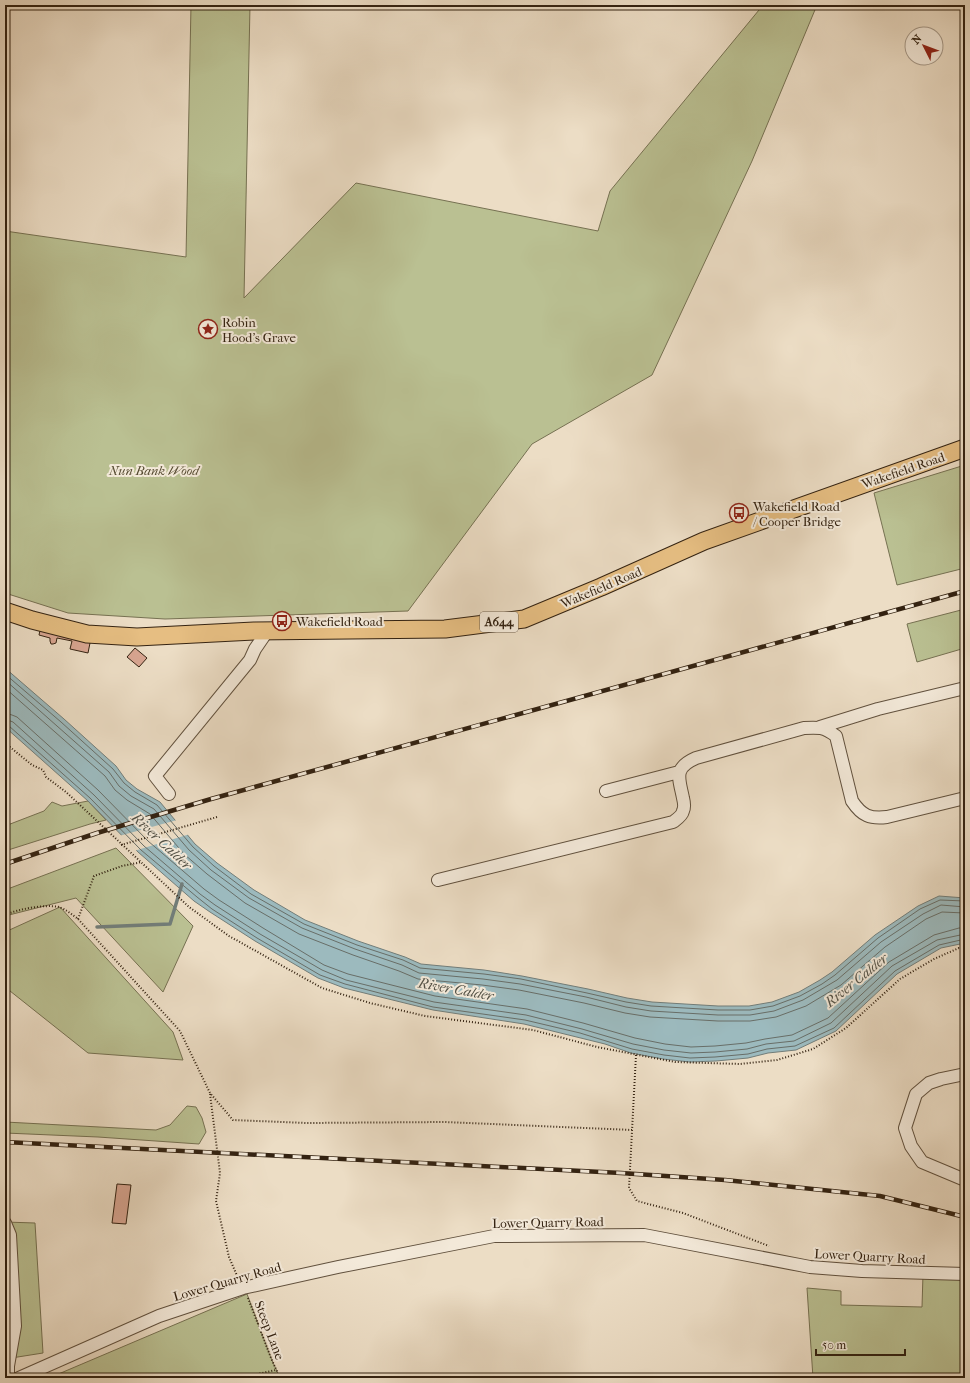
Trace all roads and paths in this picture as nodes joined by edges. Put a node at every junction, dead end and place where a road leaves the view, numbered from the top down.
1 (965, 448) edge
2 (5, 611) edge
3 (268, 630) junction
4 (965, 688) edge
5 (820, 727) junction
6 (5, 744) edge
7 (680, 772) junction
8 (606, 791) dead end
9 (169, 794) dead end
10 (965, 798) edge
11 (217, 817) dead end
12 (121, 845) dead end
13 (142, 862) junction
14 (438, 880) dead end
15 (5, 915) edge
16 (78, 919) junction
17 (965, 949) edge
18 (636, 1054) junction
19 (965, 1074) edge
20 (210, 1093) junction
21 (632, 1130) junction
22 (965, 1180) edge
23 (5, 1223) edge
24 (776, 1249) dead end
25 (965, 1274) edge
26 (243, 1288) junction
27 (276, 1370) junction
28 (8, 1378) edge
29 (19, 1378) edge
30 (240, 1378) edge
31 (280, 1378) edge

1 - 3 highway, Wakefield Road / A644
2 - 3 highway, Wakefield Road / A644
3 - 9 street
4 - 5 street
5 - 7 street
5 - 10 street
6 - 13 path
7 - 8 street
7 - 14 street
11 - 12 path, bridge
13 - 16 path
13 - 18 path
15 - 16 path
16 - 20 path
17 - 18 path
18 - 21 path
19 - 22 street
20 - 21 path
20 - 26 path, Steep Lane
21 - 24 path
23 - 28 street
25 - 26 street, Lower Quarry Road
26 - 27 path, Steep Lane
26 - 29 street, Lower Quarry Road
27 - 30 path
27 - 31 path, Steep Lane

